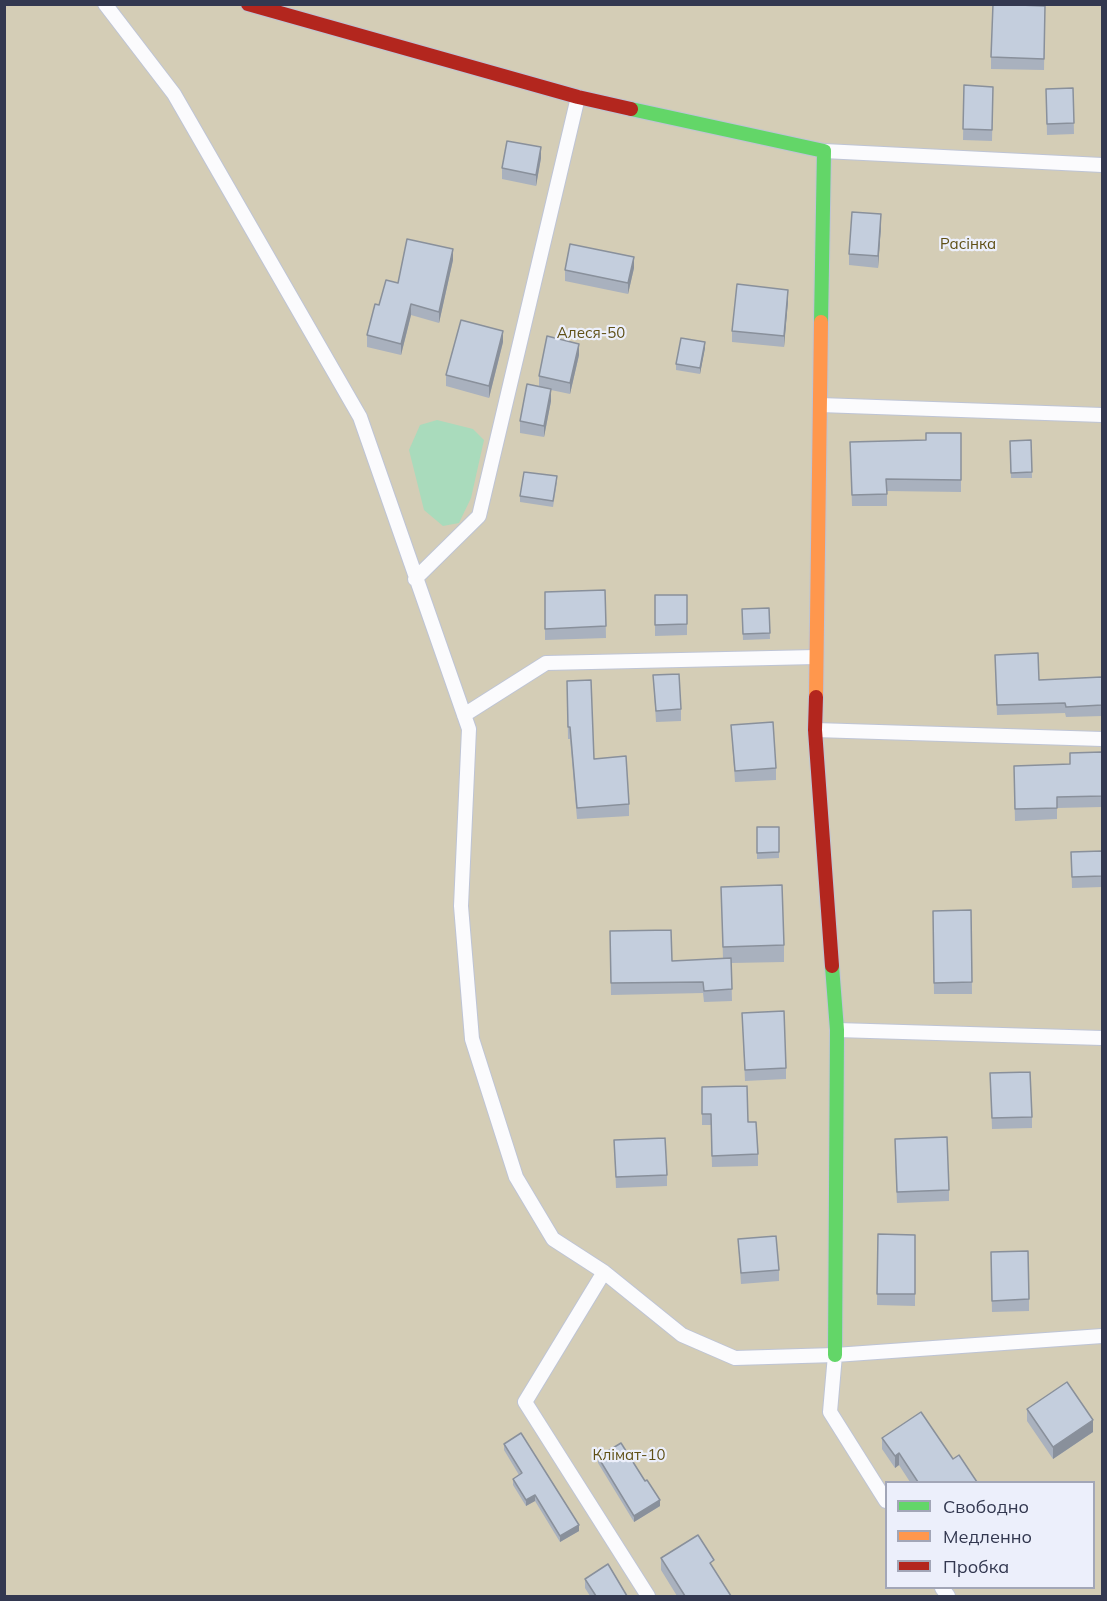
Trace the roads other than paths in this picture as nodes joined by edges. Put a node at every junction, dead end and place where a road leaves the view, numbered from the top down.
1 (105, 4) edge
2 (248, 4) edge
3 (578, 97) junction
4 (824, 152) junction
5 (1102, 165) edge
6 (820, 405) junction
7 (1102, 416) edge
8 (416, 579) junction
9 (816, 657) junction
10 (464, 715) junction
11 (814, 730) junction
12 (1102, 739) edge
13 (837, 1030) junction
14 (1102, 1038) edge
15 (604, 1272) junction
16 (1102, 1336) edge
17 (835, 1355) junction
18 (885, 1499) edge
19 (648, 1596) edge

1 - 8 lane
2 - 3 street
3 - 4 street
3 - 8 lane
4 - 5 lane
4 - 6 street
6 - 7 lane
6 - 9 street
8 - 10 lane
9 - 10 lane
9 - 11 street
10 - 15 lane
11 - 12 lane
11 - 13 street
13 - 14 lane
13 - 17 street
15 - 17 lane
15 - 19 lane
16 - 17 lane
17 - 18 lane

